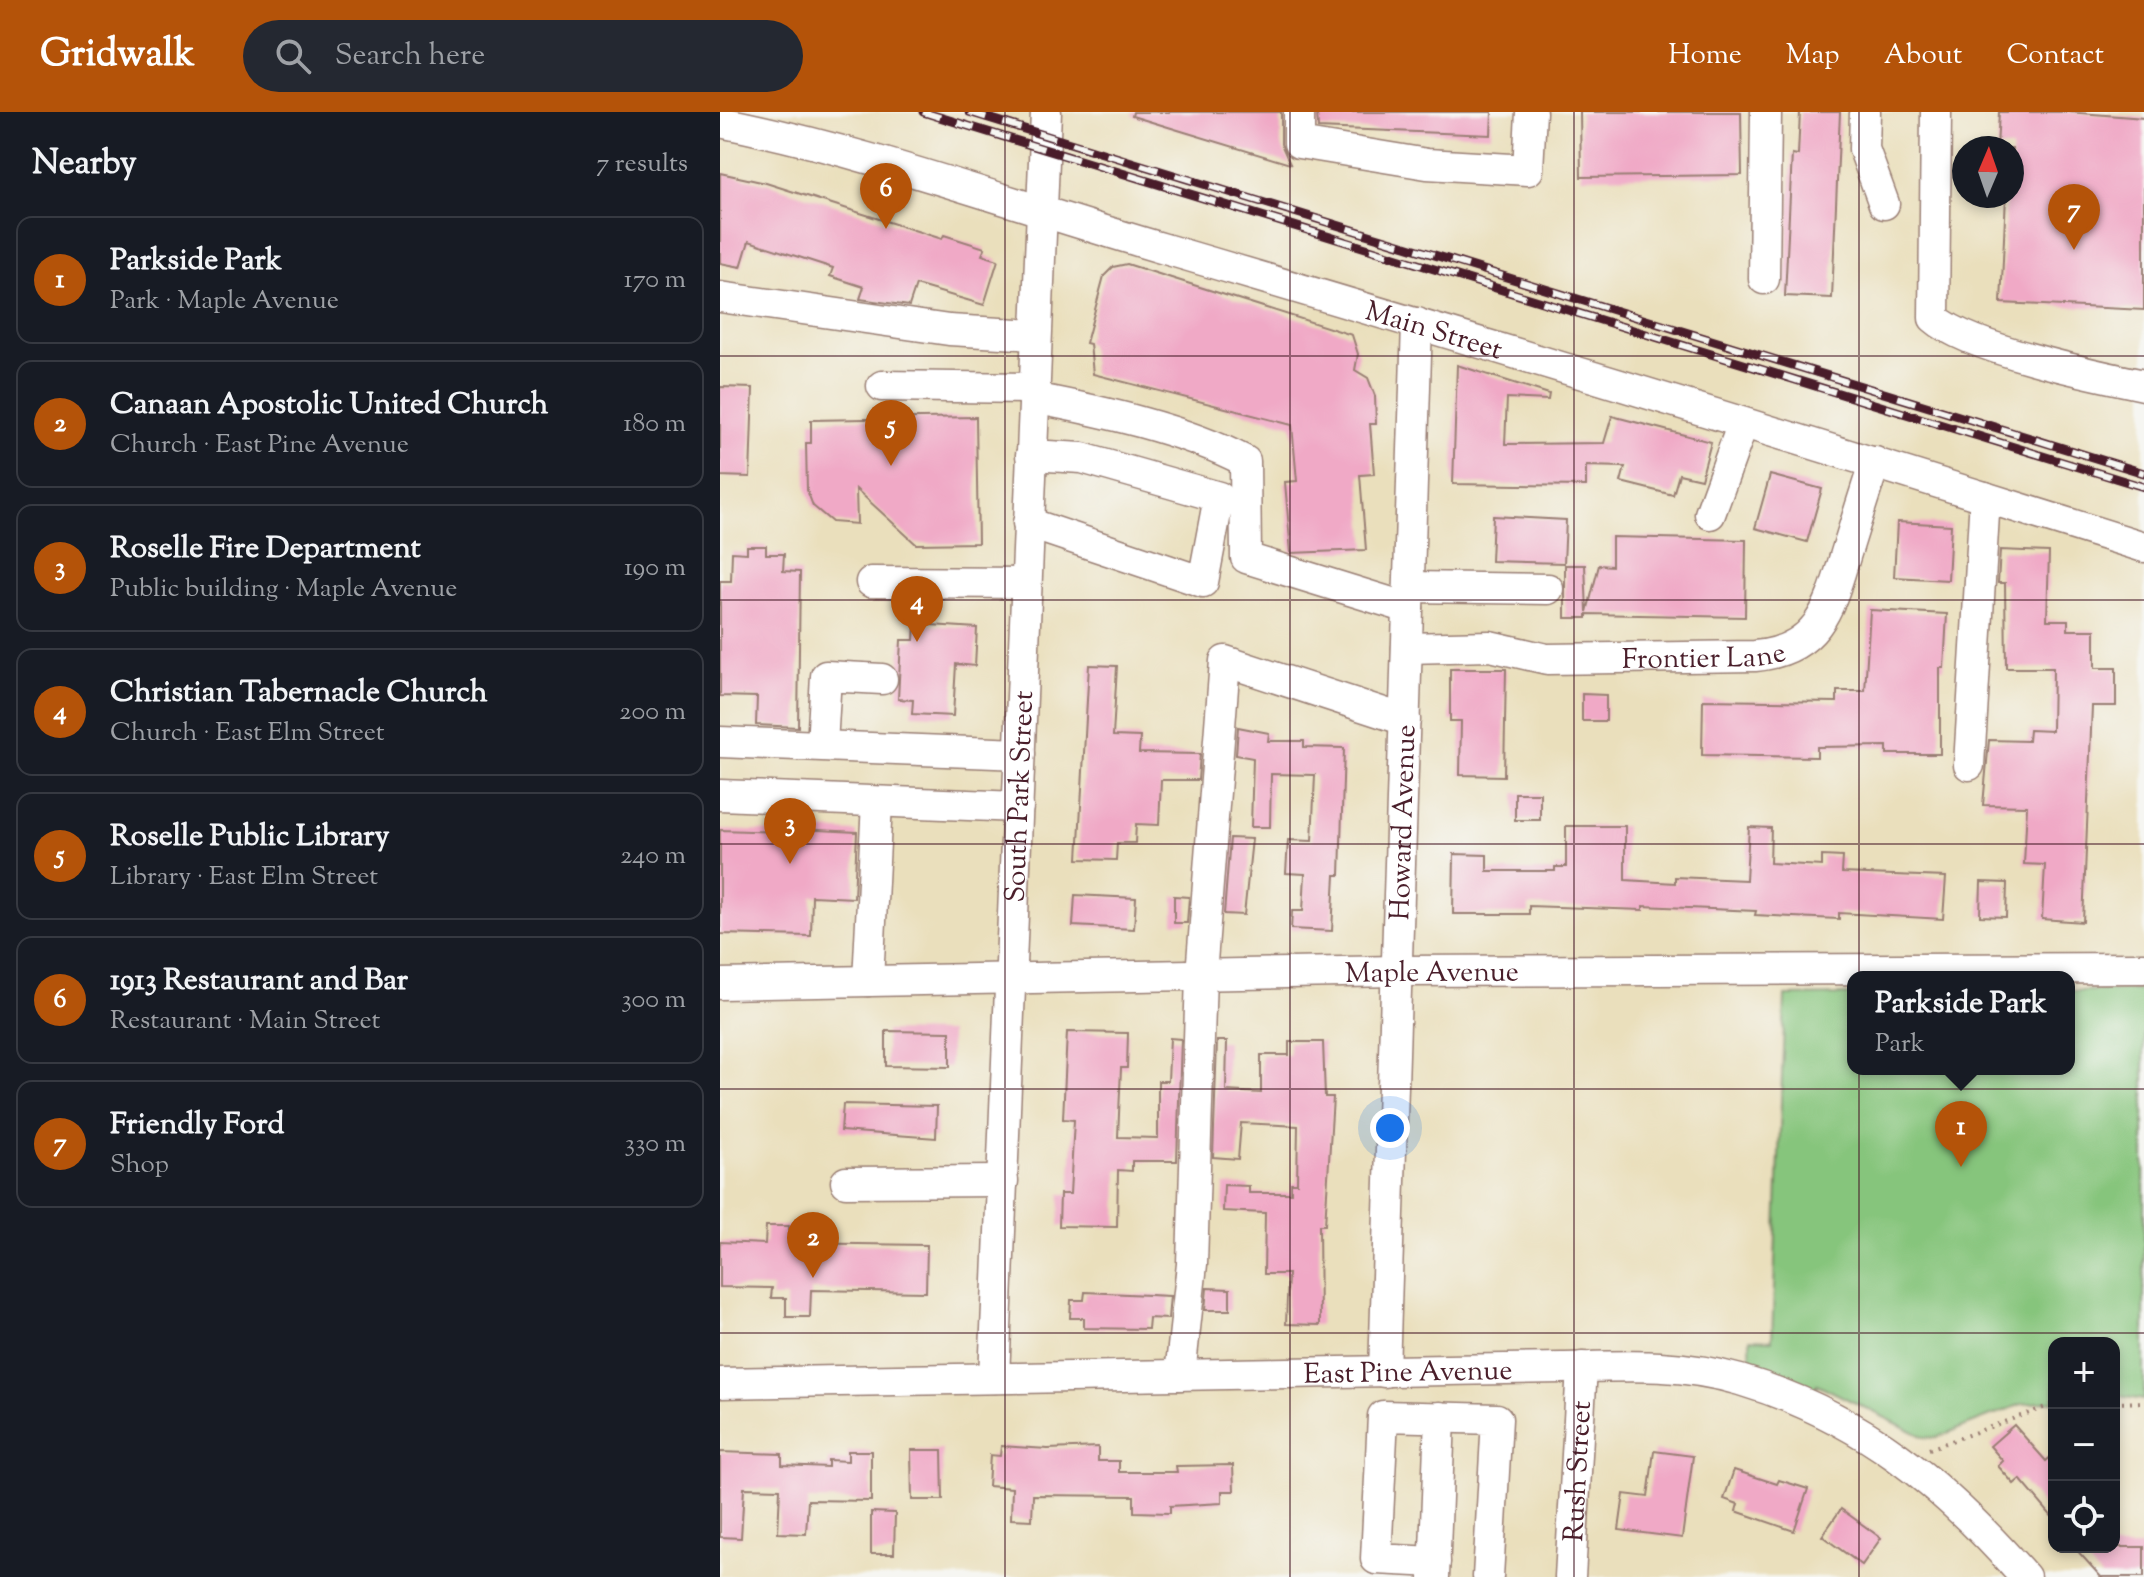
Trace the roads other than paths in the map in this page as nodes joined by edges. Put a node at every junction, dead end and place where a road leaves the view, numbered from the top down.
1 (1046, 112) edge
2 (1299, 112) edge
3 (1531, 112) edge
4 (1766, 112) edge
5 (1865, 112) edge
6 (1936, 112) edge
7 (720, 122) edge
8 (1884, 204) dead end
9 (1040, 213) junction
10 (1764, 279) dead end
11 (720, 297) edge
12 (1417, 323) junction
13 (1035, 335) junction
14 (2144, 385) edge
15 (882, 386) dead end
16 (1033, 393) junction
17 (1743, 423) junction
18 (1031, 455) junction
19 (1875, 462) junction
20 (1985, 497) junction
21 (1710, 514) dead end
22 (1028, 523) junction
23 (2144, 547) edge
24 (871, 582) dead end
25 (1026, 583) junction
26 (1548, 589) dead end
27 (1408, 597) junction
28 (1407, 648) junction
29 (882, 679) dead end
30 (1405, 720) junction
31 (720, 742) edge
32 (822, 745) junction
33 (1020, 754) junction
34 (1969, 765) dead end
35 (720, 795) edge
36 (877, 802) junction
37 (1018, 807) junction
38 (2144, 968) edge
39 (1397, 971) junction
40 (1201, 975) junction
41 (1011, 978) junction
42 (868, 981) junction
43 (720, 984) edge
44 (1003, 1181) junction
45 (846, 1182) dead end
46 (1582, 1367) junction
47 (1452, 1370) junction
48 (1384, 1372) junction
49 (1180, 1375) junction
50 (994, 1378) junction
51 (720, 1383) edge
52 (1446, 1417) junction
53 (1434, 1569) edge
54 (1488, 1577) edge
55 (1570, 1577) edge
56 (2025, 1577) edge

1 - 9 street, South Park Street
2 - 3 street
4 - 10 street
5 - 8 street
6 - 14 street
7 - 9 street, Main Street
9 - 12 street, Main Street
9 - 13 street, South Park Street
11 - 13 street
12 - 17 street, Main Street
12 - 27 street, Howard Avenue
13 - 16 street, South Park Street
15 - 16 street
16 - 18 street, South Park Street
16 - 27 street
17 - 19 street, Main Street
17 - 21 street
18 - 22 street, South Park Street
18 - 22 street
19 - 20 street, Main Street
19 - 28 street, Frontier Lane
20 - 23 street, Main Street
20 - 34 street
22 - 25 street, South Park Street
24 - 25 street
25 - 33 street, South Park Street
26 - 27 street
27 - 28 street, Howard Avenue
28 - 30 street, Howard Avenue
29 - 32 street
30 - 39 street, Howard Avenue
30 - 40 street
31 - 32 street
32 - 33 street
33 - 37 street, South Park Street
35 - 36 street
36 - 37 street
36 - 42 street
37 - 41 street, South Park Street
38 - 39 street, Maple Avenue
39 - 40 street, Maple Avenue
39 - 48 street, Howard Avenue
40 - 41 street, Maple Avenue
40 - 49 street
41 - 42 street, Maple Avenue
41 - 44 street, South Park Street
42 - 43 street, Maple Avenue
44 - 45 street
44 - 50 street, South Park Street
46 - 47 street, East Pine Avenue
46 - 55 street, Rush Street
46 - 56 street, East Pine Avenue
47 - 48 street, East Pine Avenue
47 - 52 street
48 - 49 street, East Pine Avenue
49 - 50 street, East Pine Avenue
50 - 51 street, East Pine Avenue
52 - 53 street
52 - 53 street
52 - 54 street

